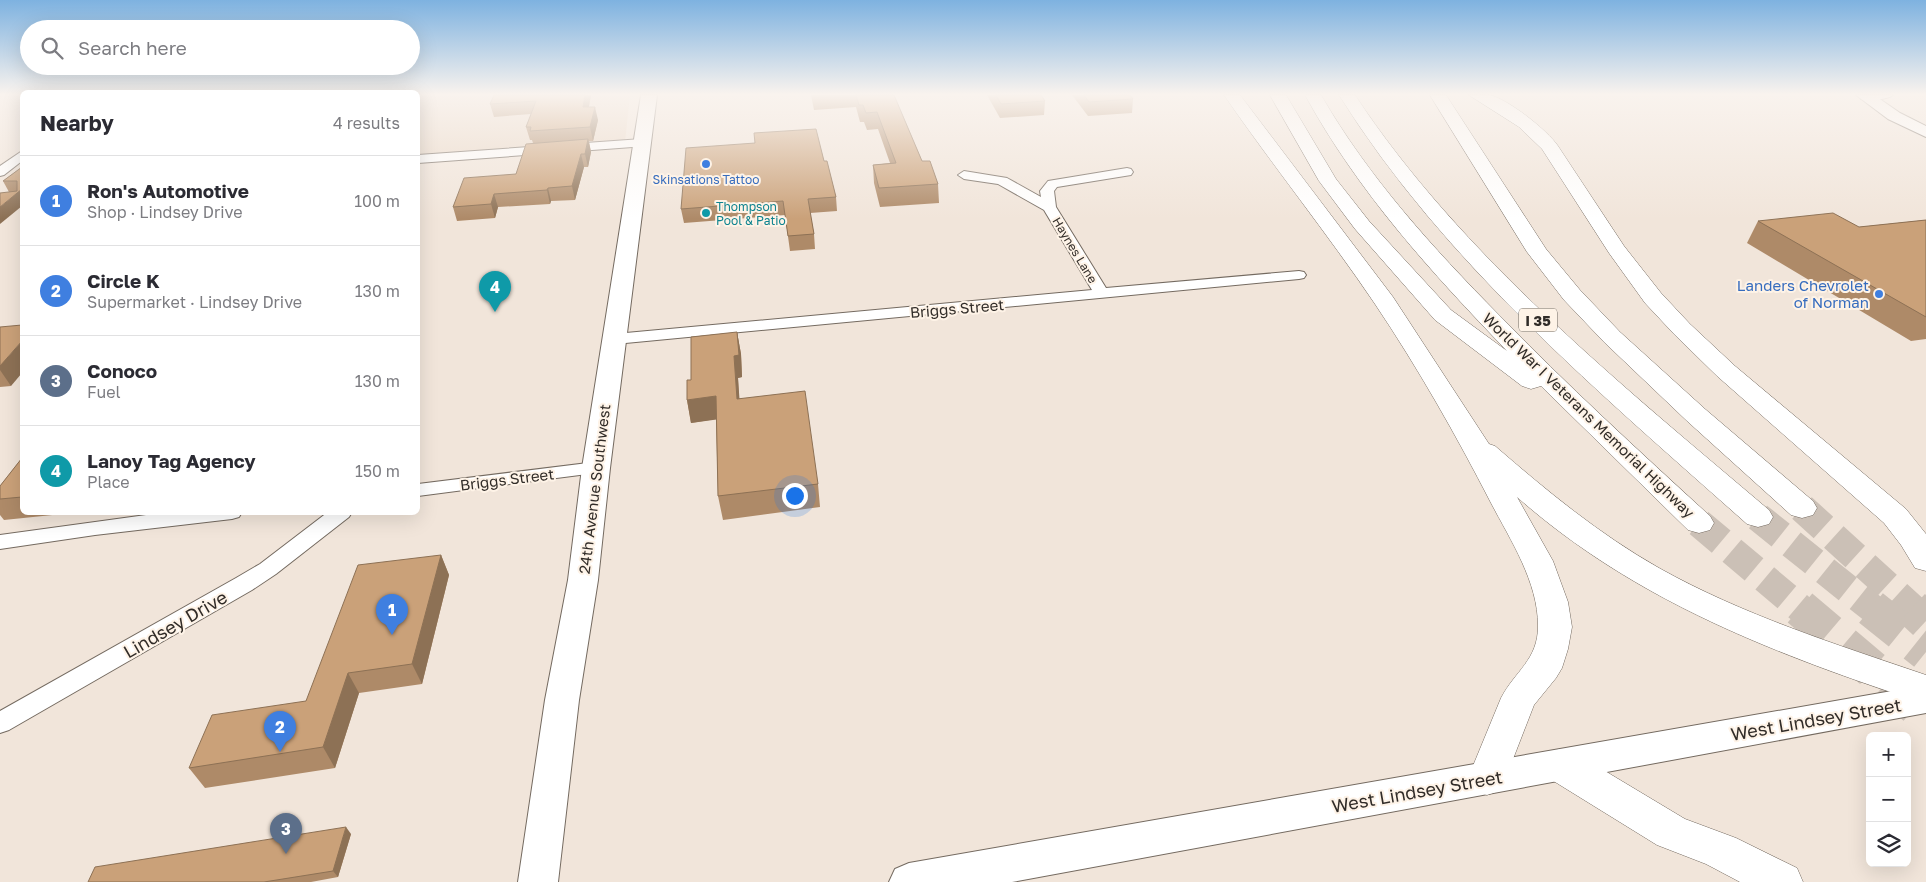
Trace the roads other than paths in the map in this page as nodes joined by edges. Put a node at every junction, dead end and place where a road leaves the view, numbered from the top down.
1 (643, 136) edge
2 (1262, 136) edge
3 (1300, 136) edge
4 (1338, 136) edge
5 (1374, 136) edge
6 (1464, 136) edge
7 (1541, 136) edge
8 (642, 143) junction
9 (20, 157) edge
10 (420, 159) edge
11 (0, 172) edge
12 (1127, 172) dead end
13 (964, 176) dead end
14 (1049, 207) junction
15 (1299, 275) dead end
16 (1102, 294) junction
17 (615, 338) junction
18 (1474, 442) junction
19 (1613, 443) junction
20 (596, 468) junction
21 (420, 490) edge
22 (1866, 490) junction
23 (1802, 508) tunnel mouth
24 (206, 515) edge
25 (339, 515) edge
26 (1758, 517) tunnel mouth
27 (1926, 522) edge
28 (1700, 523) tunnel mouth
29 (0, 542) edge
30 (1926, 560) edge
31 (1926, 690) edge
32 (1926, 699) edge
33 (0, 723) edge
34 (1561, 765) junction
35 (1487, 778) junction
36 (538, 882) edge
37 (909, 882) edge
38 (1782, 882) edge

1 - 8 main road, 24th Avenue Southwest
2 - 18 highway
3 - 19 highway
4 - 19 highway, World War I Veterans Memorial Highway / I 35
5 - 26 highway, I 35
6 - 23 highway
7 - 22 highway
8 - 10 street
8 - 17 main road, 24th Avenue Southwest
9 - 11 street
12 - 14 street
13 - 14 street, Haynes Lane
14 - 16 street, Haynes Lane
15 - 16 street, Briggs Street
16 - 17 street, Briggs Street
17 - 20 main road, 24th Avenue Southwest
18 - 31 highway
18 - 35 highway
19 - 28 highway, World War I Veterans Memorial Highway / I 35
20 - 21 street, Briggs Street
20 - 36 main road, 24th Avenue Southwest
22 - 27 highway
22 - 30 highway
24 - 29 street
25 - 33 street, Lindsey Drive
32 - 34 main road, West Lindsey Street
34 - 35 main road, West Lindsey Street
34 - 38 highway
35 - 37 main road, West Lindsey Street

